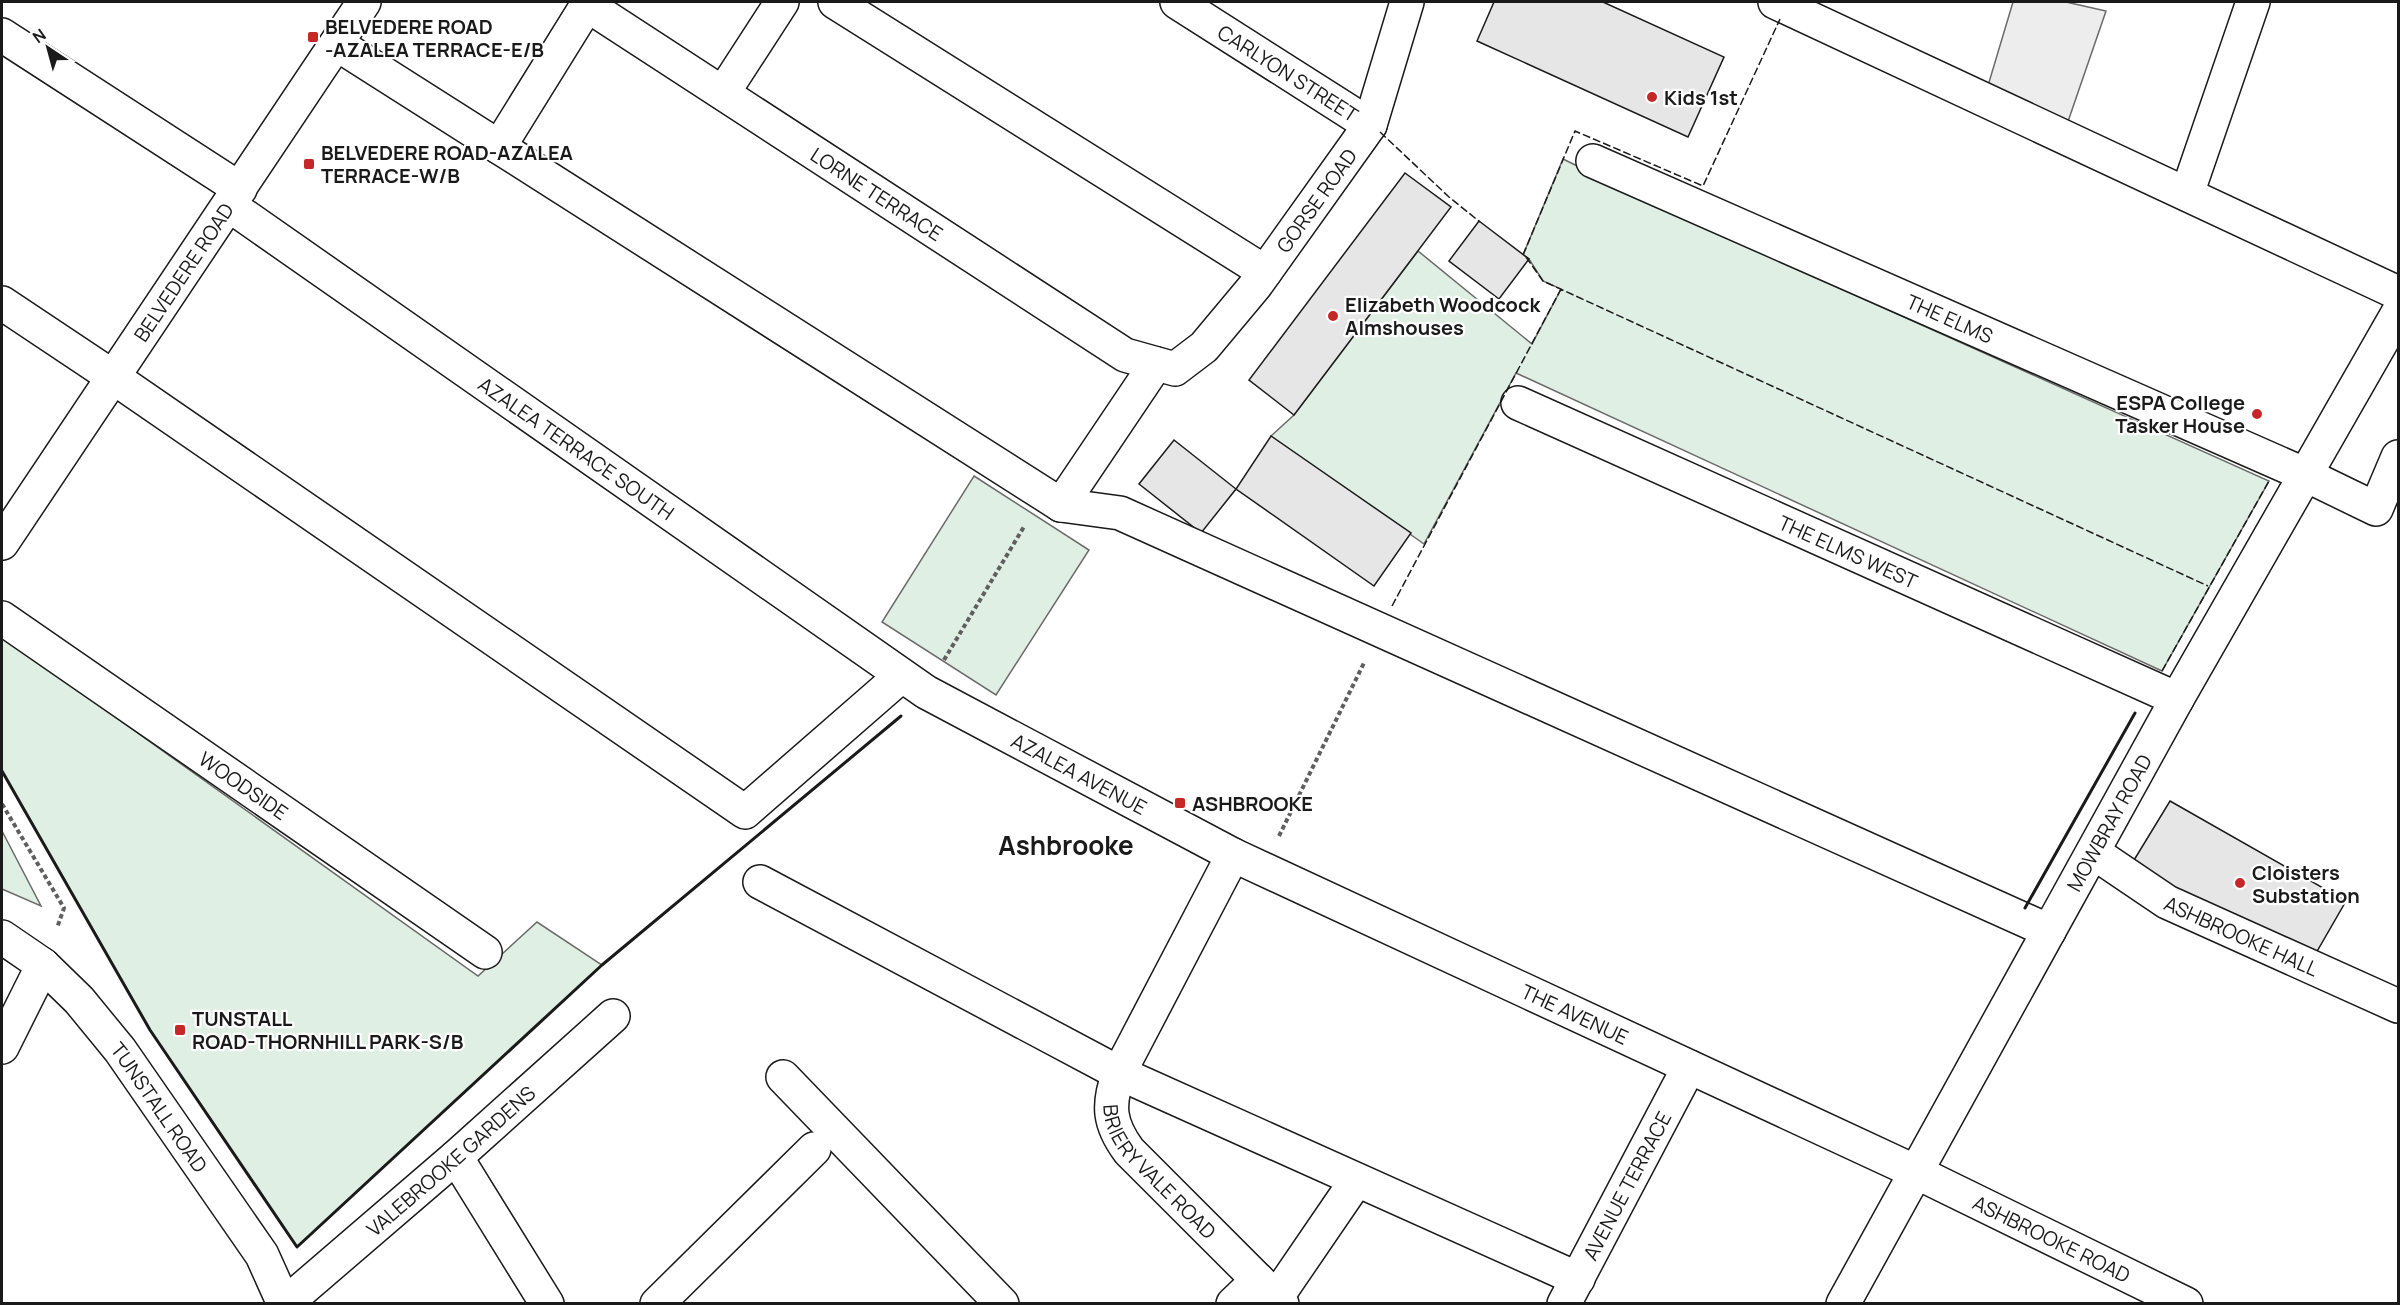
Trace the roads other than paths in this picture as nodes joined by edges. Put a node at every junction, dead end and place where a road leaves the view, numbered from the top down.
1 (782, 2) edge
2 (835, 2) edge
3 (1177, 2) edge
4 (1407, 2) edge
5 (1775, 2) edge
6 (2253, 2) edge
7 (360, 3) edge
8 (588, 3) edge
9 (2, 35) edge
10 (337, 44) junction
11 (723, 93) junction
12 (1370, 125) junction
13 (499, 147) junction
14 (1593, 161) dead end
15 (2187, 194) junction
16 (234, 197) junction
17 (1265, 273) junction
18 (2398, 293) edge
19 (2, 303) edge
20 (2398, 313) edge
21 (1165, 366) junction
22 (113, 377) junction
23 (1518, 403) dead end
24 (2398, 457) edge
25 (2306, 475) junction
26 (1052, 499) junction
27 (2, 543) edge
28 (2, 618) edge
29 (913, 684) junction
30 (2177, 699) junction
31 (2093, 852) junction
32 (1233, 855) junction
33 (760, 882) dead end
34 (2049, 931) junction
35 (2, 937) edge
36 (485, 952) dead end
37 (43, 965) junction
38 (2398, 1006) edge
39 (613, 1016) dead end
40 (2, 1047) edge
41 (1689, 1067) junction
42 (1119, 1073) junction
43 (783, 1077) dead end
44 (814, 1149) dead end
45 (456, 1157) junction
46 (1916, 1172) junction
47 (1356, 1181) junction
48 (1571, 1291) edge
49 (1272, 1294) edge
50 (284, 1304) edge
51 (547, 1304) edge
52 (657, 1304) edge
53 (1002, 1304) edge
54 (1233, 1304) edge
55 (1843, 1304) edge
56 (2186, 1304) edge

1 - 11 street
2 - 17 street
3 - 12 street, CARLYON STREET
4 - 12 street, GORSE ROAD
5 - 15 street
6 - 15 street
7 - 10 street, BELVEDERE ROAD
8 - 11 street, LORNE TERRACE
8 - 13 street
9 - 16 street, AZALEA TERRACE SOUTH
10 - 13 street
10 - 16 street, BELVEDERE ROAD
11 - 21 street, LORNE TERRACE
12 - 17 street, GORSE ROAD
13 - 26 street
14 - 25 street, THE ELMS
15 - 18 street
16 - 22 street, BELVEDERE ROAD
16 - 29 street, AZALEA TERRACE SOUTH
17 - 21 street, GORSE ROAD
19 - 22 street
20 - 25 street, MOWBRAY ROAD
21 - 26 street, GORSE ROAD
22 - 27 street, BELVEDERE ROAD
22 - 29 street
23 - 30 street, THE ELMS WEST
24 - 25 street, THE ELMS
25 - 30 street, MOWBRAY ROAD
26 - 34 street
28 - 36 street, WOODSIDE
29 - 32 street, AZALEA AVENUE
30 - 31 street, MOWBRAY ROAD
31 - 34 street, MOWBRAY ROAD
31 - 38 street, ASHBROOKE HALL
32 - 41 street, THE AVENUE
32 - 42 street, BRIERY VALE ROAD
33 - 42 street
34 - 46 street, MOWBRAY ROAD
35 - 37 street, TUNSTALL ROAD
37 - 40 street
37 - 50 street, TUNSTALL ROAD
39 - 45 street, VALEBROOKE GARDENS
41 - 46 street, THE AVENUE
41 - 48 street, AVENUE TERRACE
42 - 47 street
42 - 49 street, BRIERY VALE ROAD
43 - 53 street
44 - 52 street
45 - 50 street, VALEBROOKE GARDENS
45 - 51 street
46 - 55 street, MOWBRAY ROAD
46 - 56 street, ASHBROOKE ROAD
47 - 48 street
47 - 49 street
49 - 54 street

